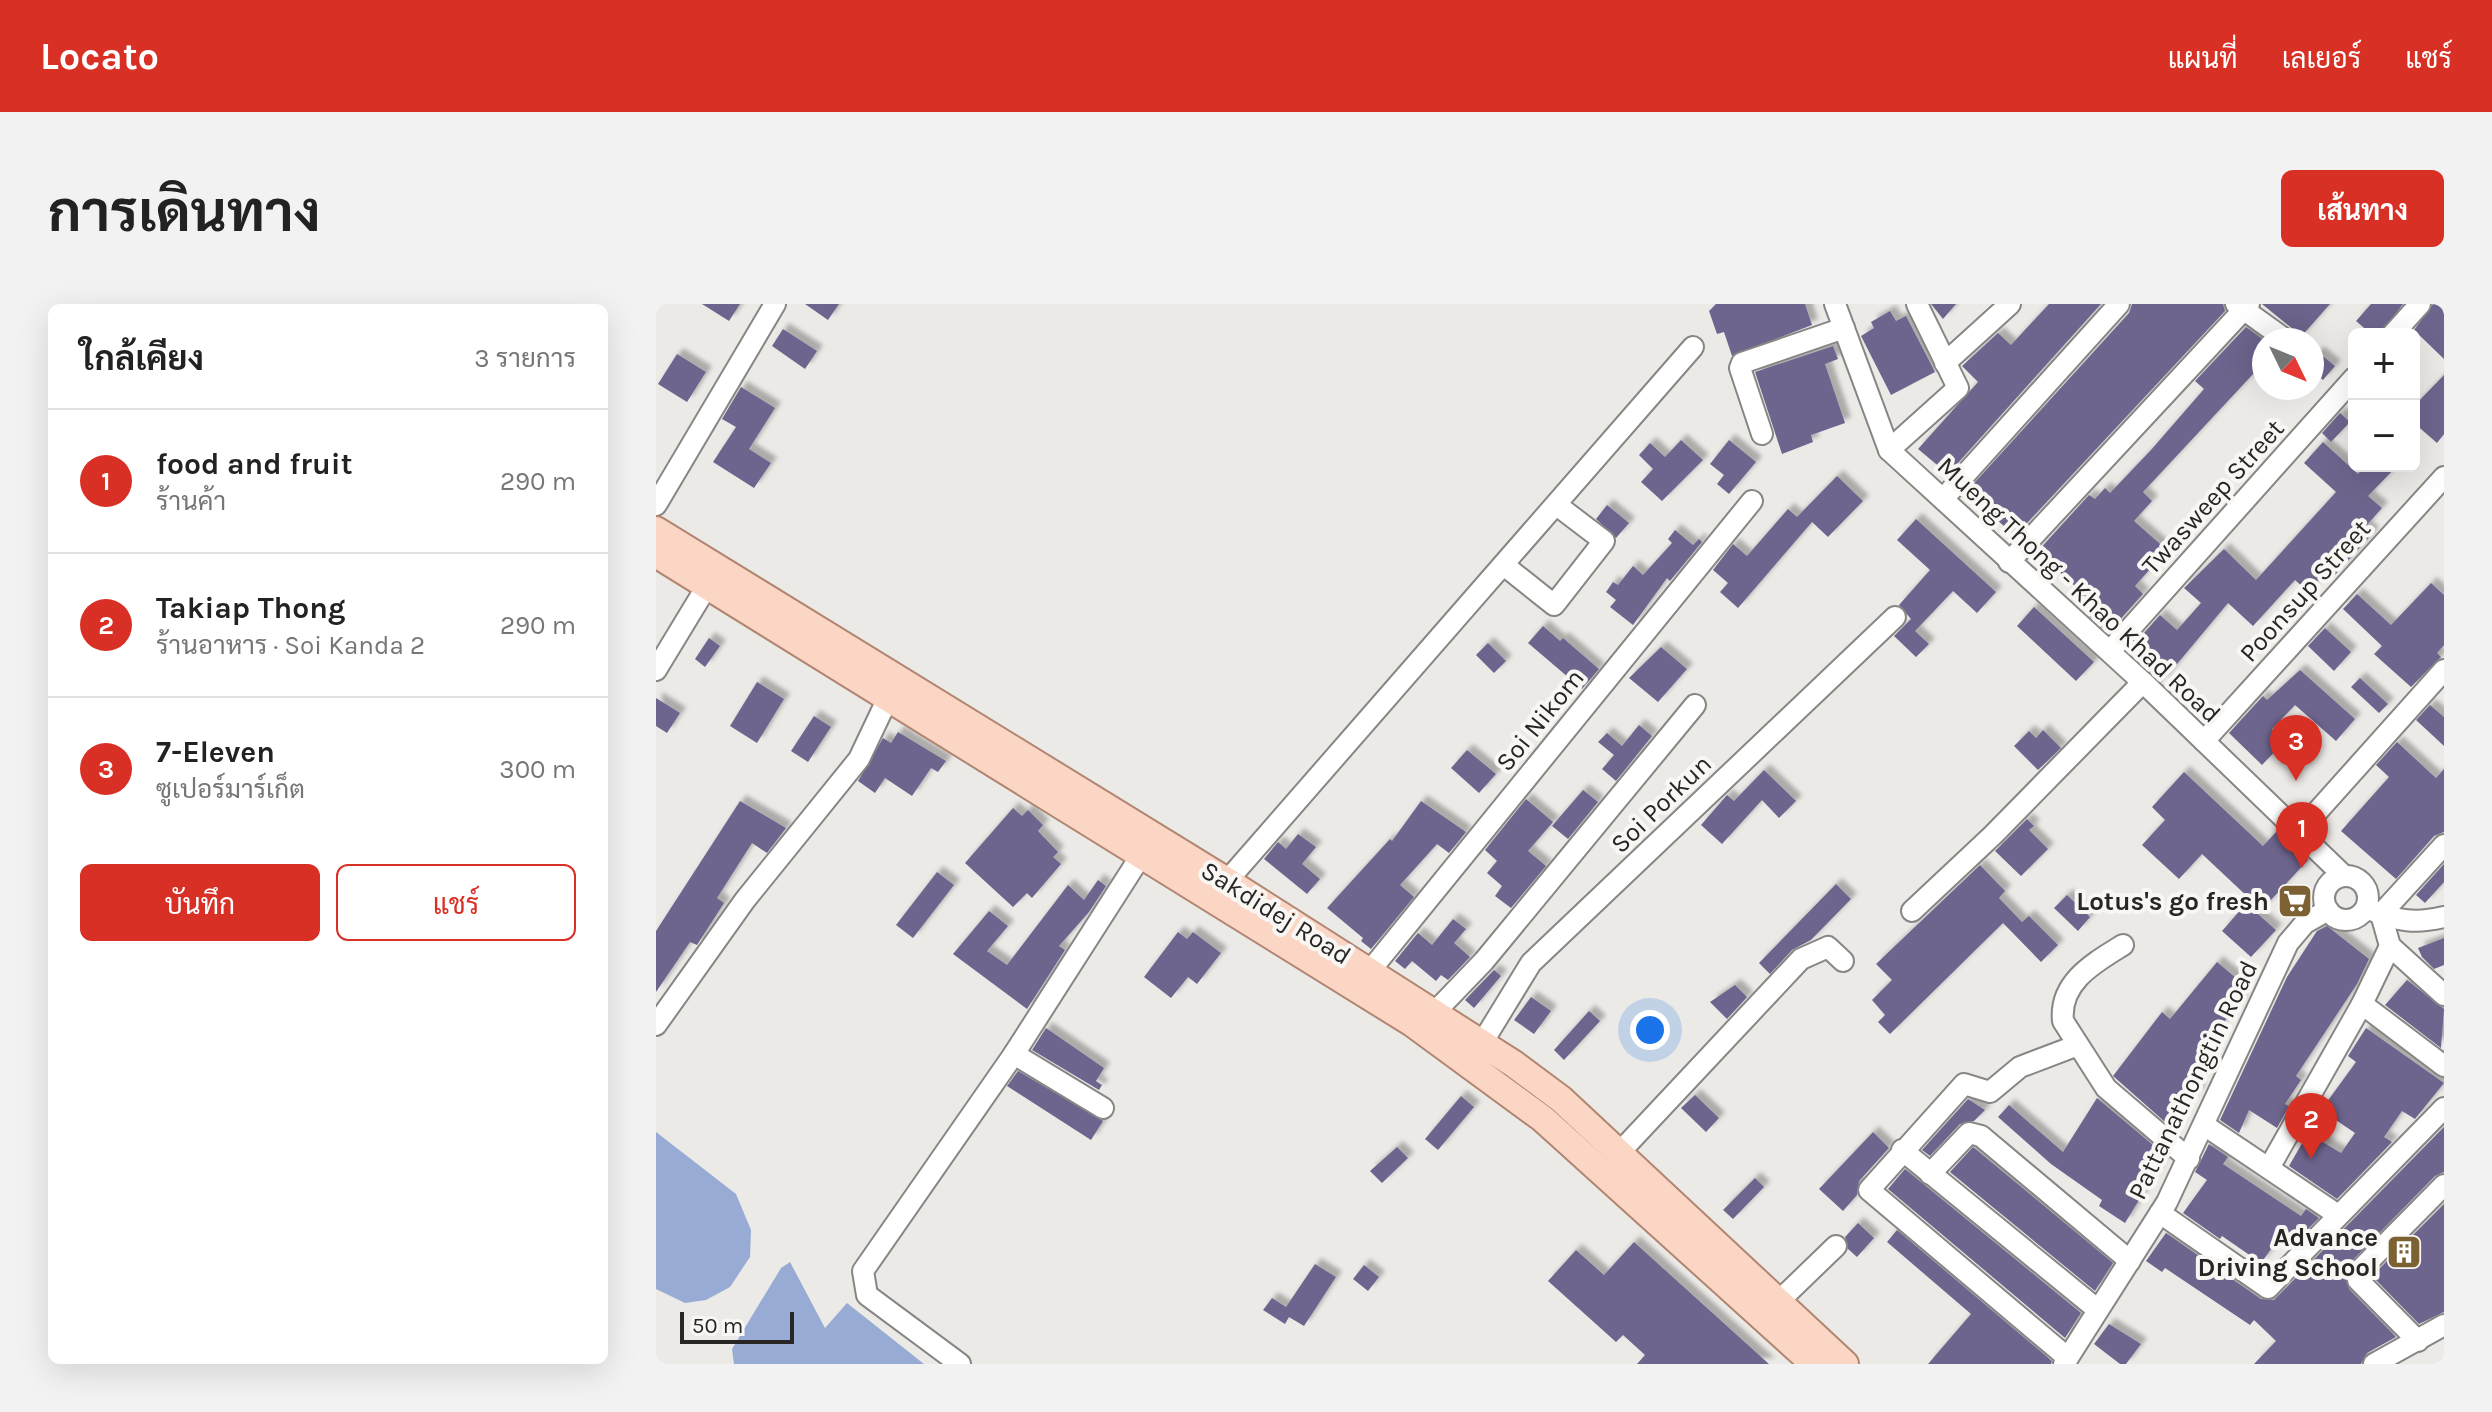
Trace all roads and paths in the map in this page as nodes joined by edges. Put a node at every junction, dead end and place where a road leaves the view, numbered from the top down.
1 (775, 304) edge
2 (1835, 304) edge
3 (1917, 304) edge
4 (2010, 304) edge
5 (2119, 304) edge
6 (2420, 304) edge
7 (2243, 306) edge
8 (1844, 328) junction
9 (2271, 328) edge
10 (2398, 328) edge
11 (1693, 347) dead end
12 (1945, 363) junction
13 (2348, 385) edge
14 (1762, 434) dead end
15 (1889, 450) junction
16 (2444, 477) edge
17 (1943, 499) junction
18 (1752, 501) dead end
19 (656, 505) edge
20 (1558, 506) junction
21 (656, 530) edge
22 (656, 554) edge
23 (2009, 562) junction
24 (1505, 566) junction
25 (707, 586) junction
26 (1895, 617) dead end
27 (2110, 651) junction
28 (656, 670) edge
29 (2444, 670) edge
30 (2143, 682) junction
31 (888, 698) junction
32 (1695, 705) dead end
33 (2204, 741) junction
34 (2299, 832) junction
35 (2444, 845) edge
36 (1142, 854) junction
37 (2344, 876) junction
38 (1227, 881) junction
39 (2328, 910) junction
40 (1912, 911) dead end
41 (2373, 911) junction
42 (2444, 917) edge
43 (2123, 945) dead end
44 (2390, 946) junction
45 (1843, 961) dead end
46 (1369, 972) junction
47 (2444, 995) edge
48 (2362, 1004) junction
49 (1435, 1012) junction
50 (656, 1025) edge
51 (1482, 1043) junction
52 (2078, 1045) junction
53 (1014, 1054) junction
54 (2444, 1066) edge
55 (1103, 1108) dead end
56 (2444, 1108) edge
57 (2204, 1125) junction
58 (1902, 1150) junction
59 (1619, 1153) junction
60 (2189, 1159) junction
61 (2269, 1168) junction
62 (1930, 1174) junction
63 (2444, 1185) edge
64 (2160, 1213) junction
65 (2338, 1215) junction
66 (1836, 1246) dead end
67 (2130, 1261) junction
68 (1778, 1302) junction
69 (2098, 1310) junction
70 (2444, 1325) edge
71 (2418, 1341) junction
72 (2066, 1361) edge
73 (960, 1364) edge
74 (1814, 1364) edge
75 (1845, 1364) edge
76 (2374, 1364) edge

1 - 19 street
2 - 8 street, Mueng Thong - Khao Khad Road
3 - 12 street
4 - 12 street
5 - 17 street
6 - 10 street
7 - 9 street
7 - 23 street
8 - 14 street
8 - 15 street, Mueng Thong - Khao Khad Road
11 - 20 street
12 - 15 street
13 - 27 street, Twasweep Street
15 - 17 street, Mueng Thong - Khao Khad Road
16 - 33 street, Poonsup Street
17 - 23 street, Mueng Thong - Khao Khad Road
18 - 46 street, Soi Nikom
20 - 24 street
20 - 24 street
21 - 38 main road, Sakdidej Road
22 - 25 main road
23 - 27 street, Mueng Thong - Khao Khad Road
24 - 38 street
25 - 28 street
25 - 31 main road
26 - 51 street, Soi Porkun
27 - 30 street, Mueng Thong - Khao Khad Road
29 - 34 street
30 - 33 street, Mueng Thong - Khao Khad Road
30 - 40 street
31 - 36 main road
31 - 50 street
32 - 49 street
33 - 34 street, Mueng Thong - Khao Khad Road
34 - 37 street, Mueng Thong - Khao Khad Road
35 - 41 street
36 - 53 street
36 - 74 main road
37 - 39 street
37 - 41 street
38 - 46 main road, Sakdidej Road
39 - 41 street
39 - 57 street, Pattanathongtin Road
41 - 42 street
41 - 44 street
43 - 52 street
44 - 47 street
44 - 48 street
45 - 59 street
46 - 49 main road, Sakdidej Road
48 - 54 street
48 - 61 street
49 - 51 main road, Sakdidej Road
51 - 59 main road, Sakdidej Road
52 - 58 street
52 - 60 street
53 - 55 street
53 - 73 street
56 - 65 street
57 - 60 street, Pattanathongtin Road
57 - 61 street
58 - 62 street
58 - 72 street
59 - 68 main road, Sakdidej Road
60 - 64 street, Pattanathongtin Road
61 - 65 street
62 - 67 street
62 - 69 street
63 - 71 street
64 - 65 street
64 - 67 street, Pattanathongtin Road
66 - 68 street
67 - 69 street, Pattanathongtin Road
68 - 75 main road, Sakdidej Road
69 - 72 street, Pattanathongtin Road
70 - 71 street
71 - 76 street

